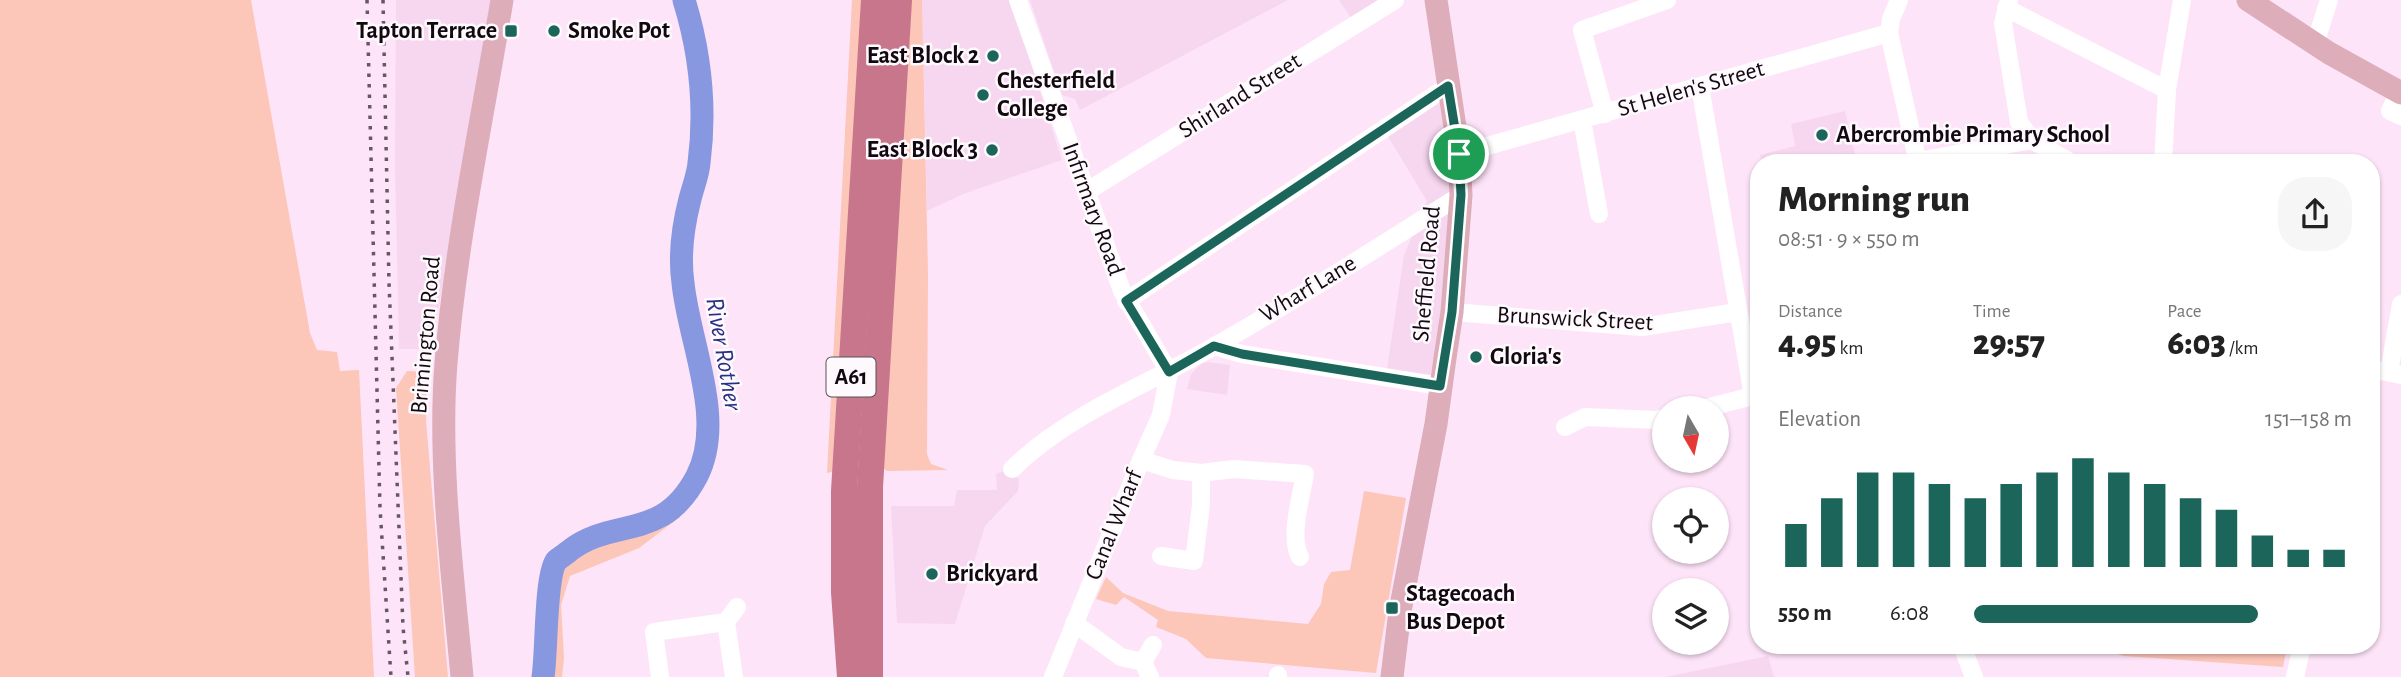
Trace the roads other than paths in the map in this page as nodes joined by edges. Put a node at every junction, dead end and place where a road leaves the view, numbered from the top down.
1 (502, 0) edge
2 (874, 0) edge
3 (899, 0) edge
4 (1018, 0) edge
5 (1395, 0) edge
6 (1436, 0) edge
7 (1667, 0) edge
8 (1899, 0) edge
9 (2182, 0) edge
10 (2249, 0) edge
11 (2329, 0) edge
12 (2007, 4) edge
13 (1889, 33) junction
14 (2315, 44) junction
15 (1448, 86) junction
16 (1700, 86) junction
17 (2398, 87) edge
18 (2167, 90) junction
19 (1605, 114) junction
20 (2401, 116) edge
21 (1582, 120) junction
22 (2032, 140) junction
23 (1459, 154) junction
24 (1916, 154) edge
25 (1959, 154) edge
26 (2056, 154) edge
27 (2162, 154) edge
28 (1086, 192) junction
29 (1461, 195) junction
30 (1600, 214) dead end
31 (1126, 301) junction
32 (2401, 304) edge
33 (1452, 312) junction
34 (1738, 312) junction
35 (1214, 346) junction
36 (1169, 372) junction
37 (2387, 372) edge
38 (1750, 375) edge
39 (1440, 386) junction
40 (1750, 397) edge
41 (1729, 402) edge
42 (1652, 420) edge
43 (1565, 427) dead end
44 (1141, 460) junction
45 (1012, 469) dead end
46 (1201, 473) junction
47 (1161, 556) dead end
48 (1300, 557) dead end
49 (737, 607) dead end
50 (726, 622) junction
51 (1074, 623) junction
52 (1153, 645) dead end
53 (1965, 654) edge
54 (2300, 654) edge
55 (1147, 669) edge
56 (462, 677) edge
57 (660, 677) edge
58 (734, 677) edge
59 (850, 677) edge
60 (870, 677) edge
61 (1052, 677) edge
62 (1392, 677) edge
63 (1974, 677) edge
64 (2295, 677) edge

1 - 56 main road, Brimington Road
2 - 59 highway, A61
3 - 60 highway, A61
4 - 28 street, Infirmary Road
5 - 28 street, Shirland Street
6 - 15 main road, Sheffield Road
7 - 19 street
8 - 13 street
9 - 18 street
10 - 14 main road
11 - 14 street
12 - 18 street
12 - 22 street
13 - 16 street, St Helen's Street
13 - 24 street
14 - 17 main road
15 - 23 main road, Sheffield Road
15 - 31 street
16 - 19 street, St Helen's Street
16 - 34 street
17 - 20 street
18 - 27 street
19 - 21 street, St Helen's Street
21 - 23 street, St Helen's Street
21 - 30 street
22 - 25 street
22 - 26 street
23 - 29 main road, Sheffield Road
28 - 31 street, Infirmary Road
29 - 33 main road, Sheffield Road
29 - 35 street, Wharf Lane
31 - 36 street, Infirmary Road
32 - 37 street
33 - 34 street, Brunswick Street
33 - 39 main road, Sheffield Road
34 - 38 street
35 - 36 street, Wharf Lane
35 - 39 street
36 - 44 street, Canal Wharf
36 - 45 street, Wharf Lane
39 - 62 main road, Sheffield Road
40 - 41 street
42 - 43 street
44 - 46 street
44 - 51 street, Canal Wharf
46 - 47 street
46 - 48 street
49 - 50 street
50 - 57 street
50 - 58 street
51 - 55 street
51 - 61 street, Canal Wharf
52 - 55 street
53 - 63 street
54 - 64 street

